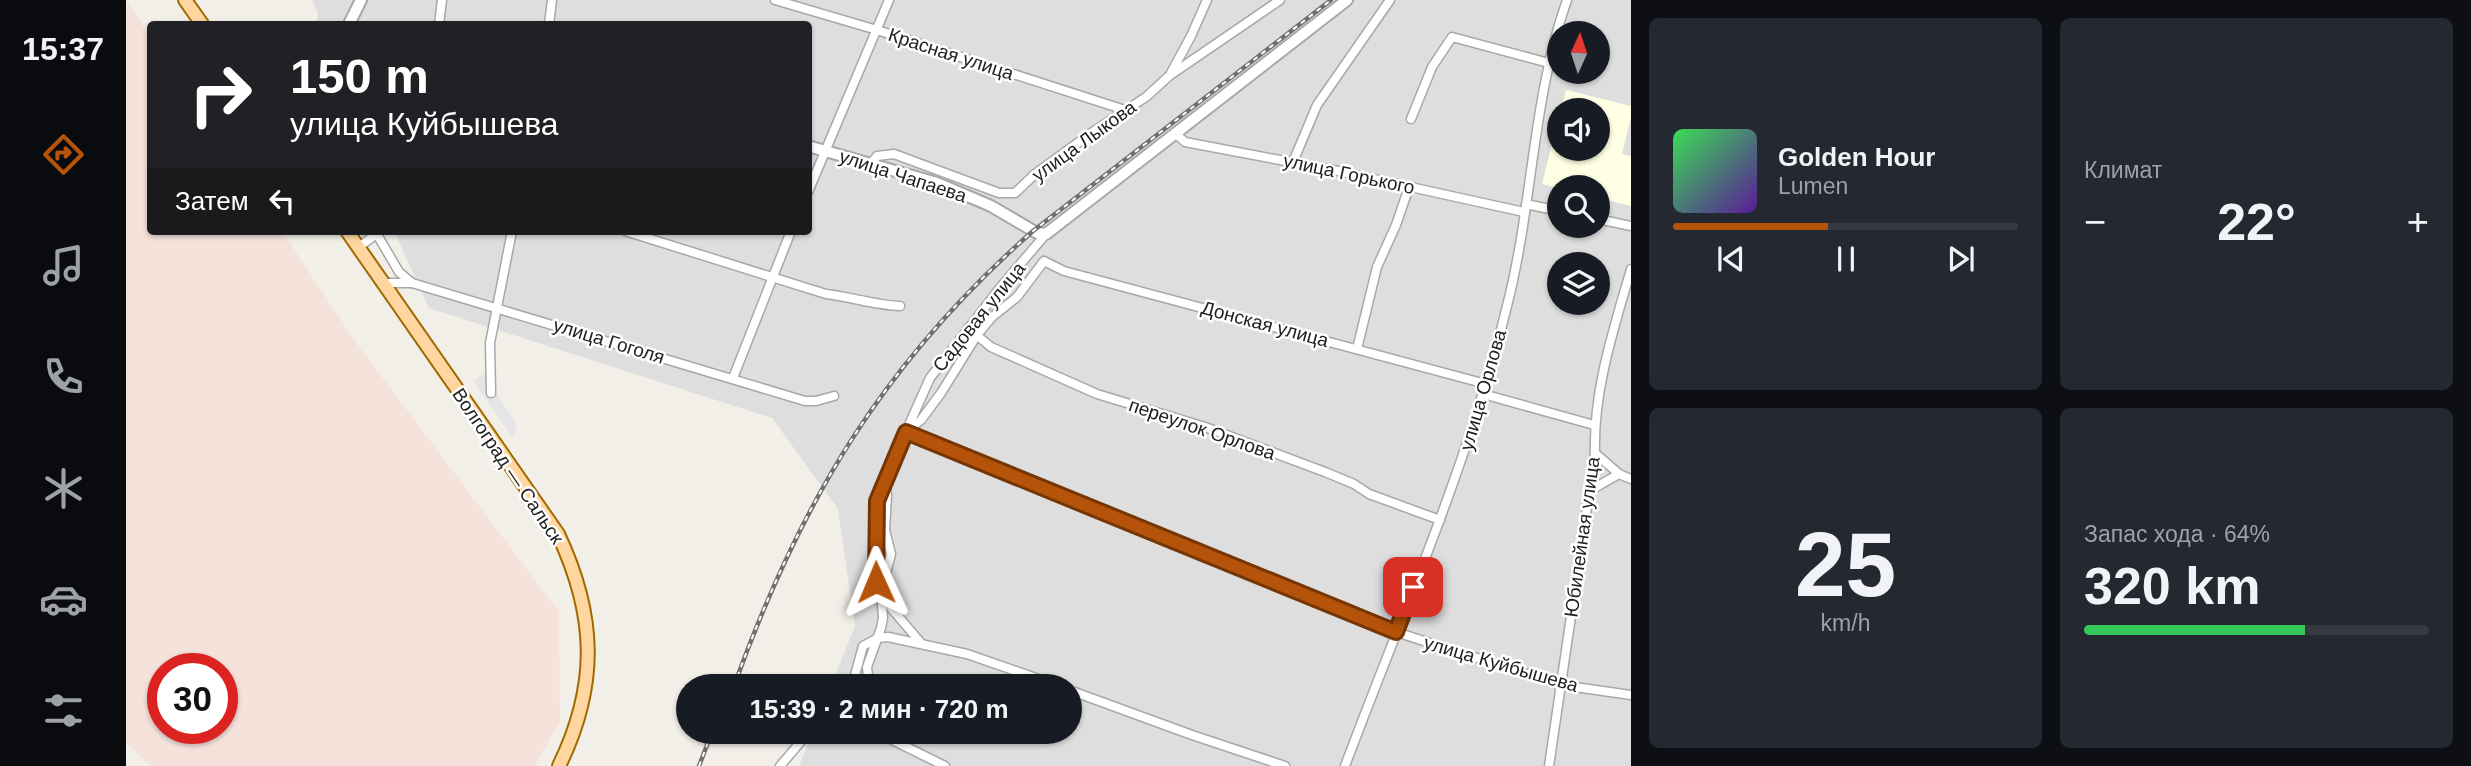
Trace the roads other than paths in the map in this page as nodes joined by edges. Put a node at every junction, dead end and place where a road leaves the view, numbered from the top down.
1 (185, 0) edge
2 (361, 0) edge
3 (442, 0) edge
4 (552, 0) edge
5 (775, 0) edge
6 (889, 0) edge
7 (1207, 0) edge
8 (1265, 0) edge
9 (1347, 0) edge
10 (1390, 0) edge
11 (1567, 0) edge
12 (1278, 2) edge
13 (200, 21) edge
14 (350, 21) edge
15 (439, 21) edge
16 (549, 21) edge
17 (1561, 21) edge
18 (877, 30) junction
19 (1547, 62) edge
20 (1547, 71) edge
21 (1169, 76) junction
22 (1125, 110) junction
23 (1411, 119) dead end
24 (1175, 134) junction
25 (812, 147) edge
26 (826, 152) junction
27 (1293, 162) junction
28 (871, 164) junction
29 (812, 183) edge
30 (1409, 187) junction
31 (1525, 208) junction
32 (1547, 210) edge
33 (1610, 222) edge
34 (1631, 226) edge
35 (1046, 234) junction
36 (350, 235) edge
37 (373, 235) edge
38 (379, 235) edge
39 (511, 235) edge
40 (638, 235) edge
41 (789, 235) edge
42 (359, 247) junction
43 (1044, 261) joint
44 (1631, 269) edge
45 (772, 276) junction
46 (383, 283) junction
47 (412, 283) junction
48 (900, 306) dead end
49 (496, 307) junction
50 (968, 328) junction
51 (977, 335) junction
52 (1357, 349) junction
53 (733, 378) junction
54 (1486, 384) junction
55 (491, 393) dead end
56 (1483, 394) junction
57 (834, 396) dead end
58 (1594, 425) junction
59 (906, 432) junction
60 (1595, 453) junction
61 (1619, 474) junction
62 (1631, 479) edge
63 (885, 480) junction
64 (1589, 491) junction
65 (1440, 520) junction
66 (881, 592) junction
67 (1396, 632) junction
68 (878, 638) junction
69 (921, 643) junction
70 (855, 674) edge
71 (868, 674) edge
72 (1024, 674) edge
73 (1561, 685) junction
74 (1082, 695) edge
75 (1631, 695) edge
76 (799, 744) edge
77 (901, 744) edge
78 (559, 766) edge
79 (780, 766) edge
80 (945, 766) edge
81 (1285, 766) edge
82 (1345, 766) edge
83 (1549, 766) edge

1 - 13 main road
2 - 14 street
3 - 15 street
4 - 16 street
5 - 18 street, Красная улица
6 - 18 street
7 - 21 street
8 - 12 street
9 - 24 street, Садовая улица
10 - 27 street
11 - 17 street, улица Орлова
12 - 21 street, улица Лыкова
18 - 22 street, Красная улица
18 - 26 street
19 - 23 street
20 - 31 street, улица Орлова
21 - 22 street, улица Лыкова
22 - 28 street, улица Лыкова
24 - 27 street, улица Горького
24 - 35 street, Садовая улица
25 - 26 street, улица Чапаева
26 - 28 street, улица Чапаева
26 - 29 street
27 - 30 street, улица Горького
28 - 35 street, улица Чапаева
30 - 31 street, улица Горького
30 - 52 street
31 - 32 street, улица Горького
31 - 54 street, улица Орлова
33 - 34 street
35 - 50 street, Садовая улица
36 - 42 main road, Волгоград — Сальск
37 - 42 street
38 - 47 street
39 - 49 street
40 - 45 street
41 - 45 street
42 - 46 main road, Волгоград — Сальск
43 - 51 street, Садовая улица
43 - 52 street, Донская улица
44 - 58 street, Юбилейная улица
45 - 48 street
45 - 53 street
46 - 47 street, улица Гоголя
46 - 78 main road, Волгоград — Сальск
47 - 49 street, улица Гоголя
49 - 53 street, улица Гоголя
49 - 55 street
50 - 51 street, переулок Орлова
50 - 59 street, Садовая улица
51 - 59 street, Садовая улица
51 - 65 street, переулок Орлова
52 - 54 street, Донская улица
53 - 57 street, улица Гоголя
54 - 56 street, улица Орлова
56 - 58 street
56 - 65 street, улица Орлова
58 - 60 street, Юбилейная улица
59 - 63 street
59 - 67 street, улица Куйбышева
60 - 61 street
60 - 64 street, Юбилейная улица
61 - 62 street
61 - 64 street
63 - 66 street
63 - 66 street
64 - 73 street, Юбилейная улица
65 - 67 street, улица Орлова
66 - 68 street
66 - 69 street
67 - 73 street, улица Куйбышева
67 - 82 street, улица Орлова
68 - 69 street
68 - 70 street
68 - 71 street
69 - 72 street
73 - 75 street, улица Куйбышева
73 - 83 street, Юбилейная улица
74 - 81 street
76 - 79 street
77 - 80 street

